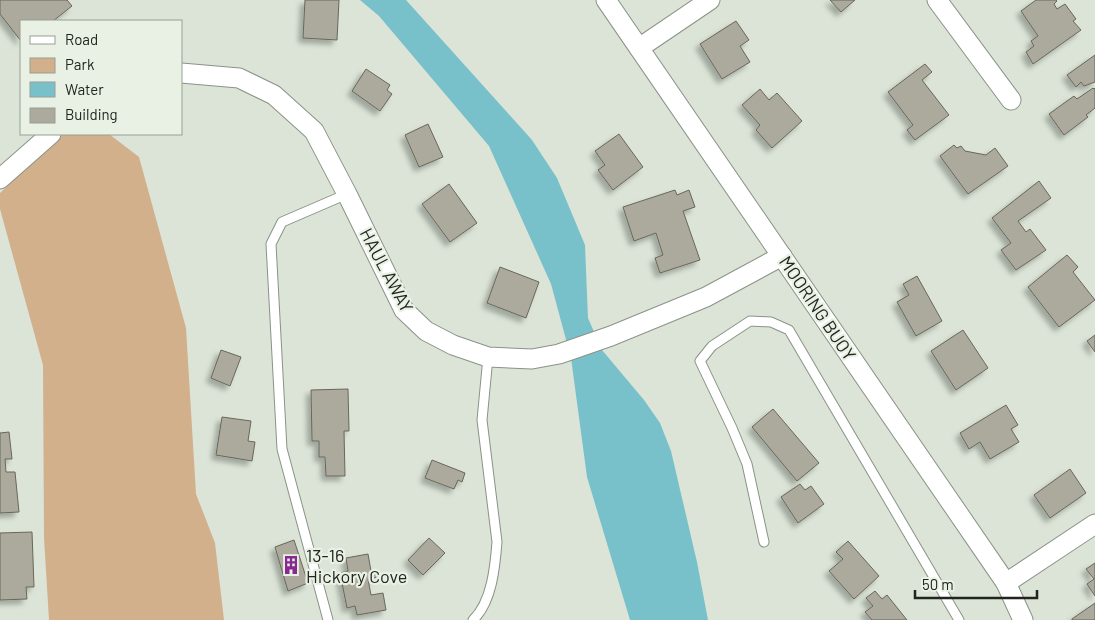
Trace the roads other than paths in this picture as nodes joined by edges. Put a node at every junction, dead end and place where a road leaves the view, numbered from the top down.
1 (606, 0) edge
2 (710, 0) edge
3 (937, 0) edge
4 (639, 48) junction
5 (182, 73) edge
6 (1011, 100) dead end
7 (50, 135) edge
8 (0, 179) edge
9 (347, 194) junction
10 (782, 256) junction
11 (488, 357) junction
12 (1095, 524) edge
13 (764, 542) dead end
14 (1006, 583) junction
15 (328, 620) edge
16 (473, 620) edge
17 (959, 620) edge
18 (1023, 620) edge

1 - 4 street, MOORING BUOY
2 - 4 street
3 - 6 street
4 - 10 street, MOORING BUOY
5 - 9 street, HAUL AWAY
7 - 8 street
9 - 11 street, HAUL AWAY
9 - 15 lane
10 - 11 street, HAUL AWAY
10 - 14 street, MOORING BUOY
11 - 16 lane
12 - 14 street
13 - 17 lane
14 - 18 street, MOORING BUOY

